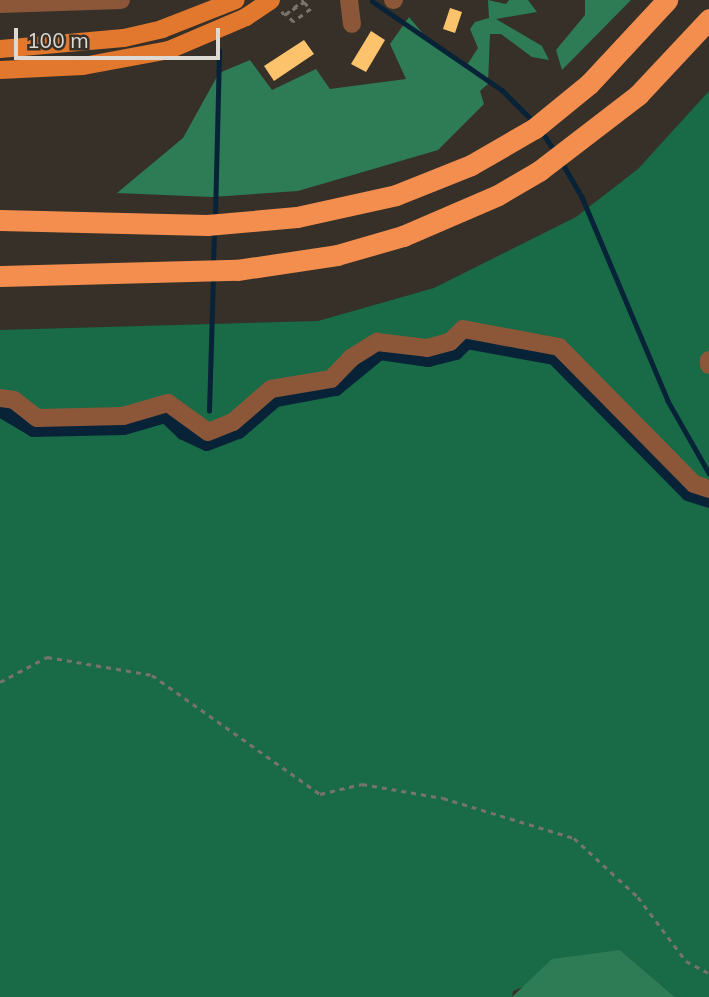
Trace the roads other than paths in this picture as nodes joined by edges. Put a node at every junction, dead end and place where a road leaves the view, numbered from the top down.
1 (121, 0) edge
2 (236, 0) edge
3 (349, 0) edge
4 (92, 1) edge
5 (665, 1) edge
6 (0, 4) edge
7 (276, 4) edge
8 (709, 19) edge
9 (352, 24) dead end
10 (0, 49) edge
11 (0, 70) edge
12 (0, 220) edge
13 (0, 275) edge
14 (709, 360) edge
15 (709, 365) edge
16 (0, 398) edge
17 (709, 489) edge

1 - 4 street
2 - 10 main road
3 - 9 street
4 - 6 street
5 - 12 highway
7 - 11 main road
8 - 13 highway
14 - 15 street
16 - 17 street

